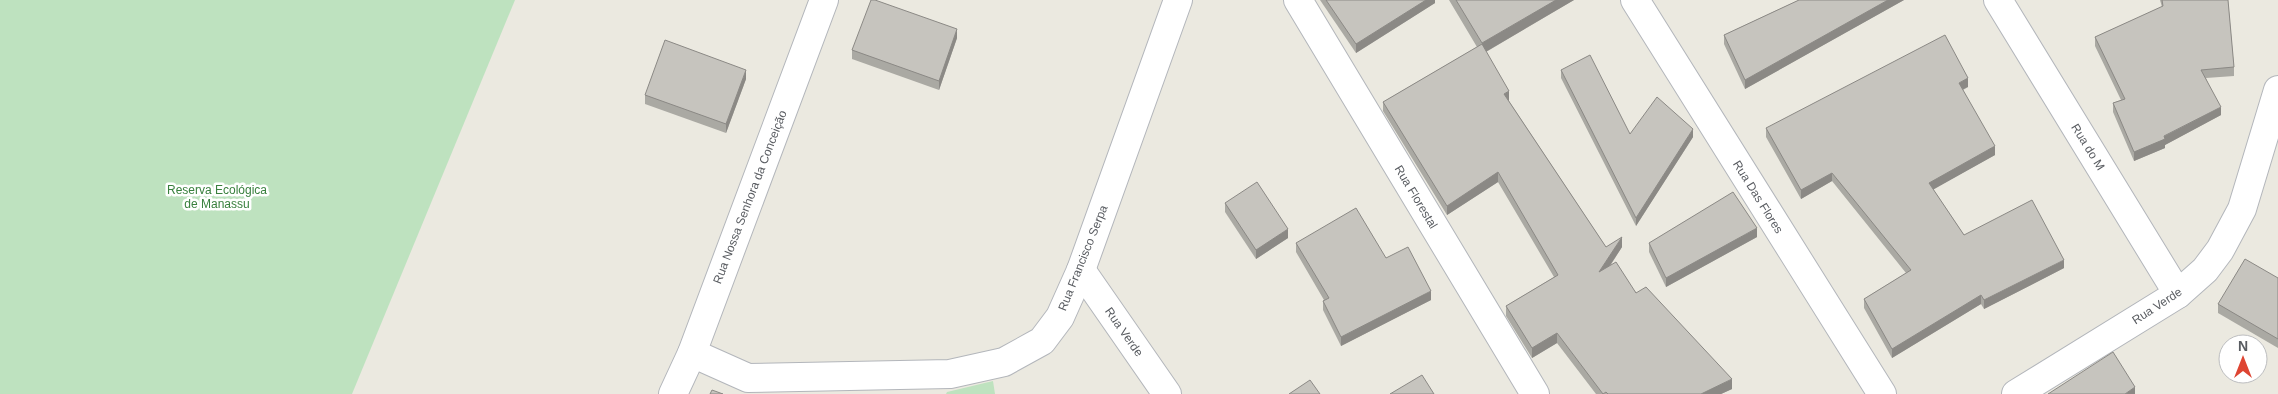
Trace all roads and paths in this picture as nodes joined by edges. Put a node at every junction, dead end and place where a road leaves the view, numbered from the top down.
1 (824, 0) edge
2 (1178, 0) edge
3 (1298, 0) edge
4 (1635, 0) edge
5 (1998, 0) edge
6 (2278, 90) edge
7 (1081, 270) junction
8 (2178, 294) junction
9 (692, 353) junction
10 (673, 394) edge
11 (1166, 394) edge
12 (1535, 394) edge
13 (1882, 394) edge
14 (2016, 394) edge

1 - 9 street, Rua Nossa Senhora da Conceição
2 - 7 street, Rua Francisco Serpa
3 - 12 street, Rua Florestal
4 - 13 street, Rua Das Flores
5 - 8 street, Rua do M
6 - 8 street, Rua Verde
7 - 9 street, Rua Francisco Serpa
7 - 11 street, Rua Verde
8 - 14 street, Rua Verde
9 - 10 street, Rua Nossa Senhora da Conceição

